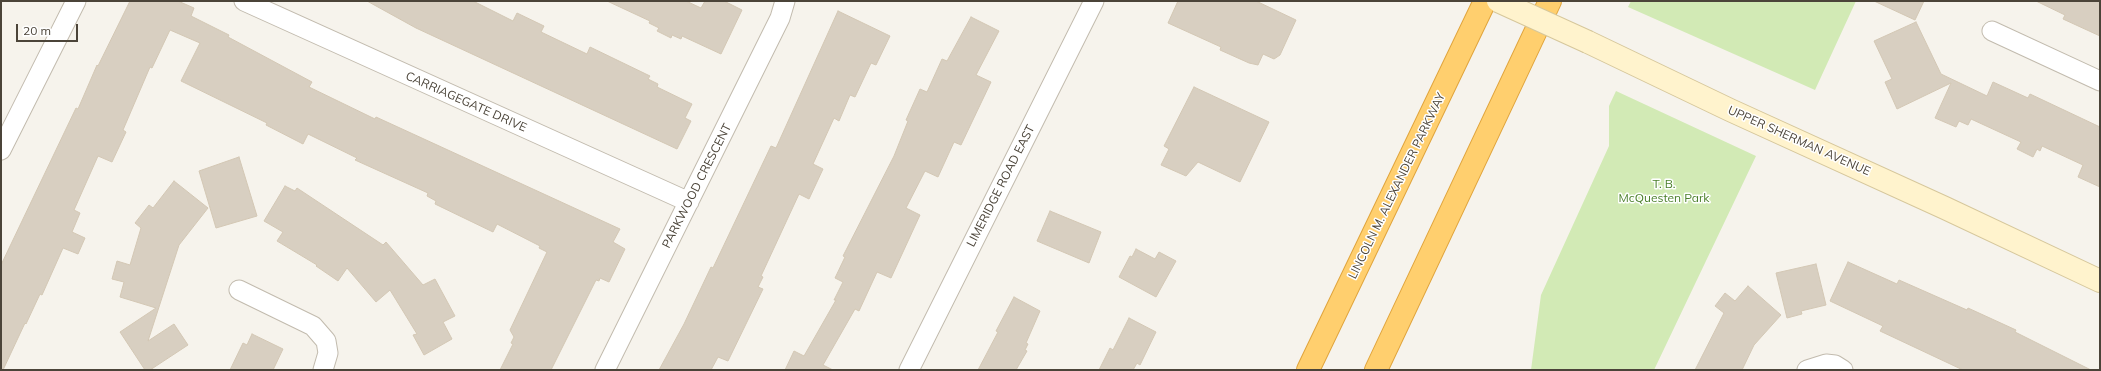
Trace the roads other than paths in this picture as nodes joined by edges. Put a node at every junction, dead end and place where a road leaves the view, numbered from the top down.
1 (76, 1) edge
2 (244, 1) edge
3 (785, 1) edge
4 (1094, 1) edge
5 (1485, 1) edge
6 (1498, 1) edge
7 (1550, 1) edge
8 (1992, 31) dead end
9 (2100, 81) edge
10 (1, 150) edge
11 (689, 202) junction
12 (2100, 281) edge
13 (239, 290) dead end
14 (323, 370) edge
15 (605, 370) edge
16 (909, 370) edge
17 (1308, 370) edge
18 (1376, 370) edge
19 (1806, 370) edge
20 (1843, 370) edge

1 - 10 street
2 - 11 street, CARRIAGEGATE DRIVE
3 - 11 street, PARKWOOD CRESCENT
4 - 16 street, LIMERIDGE ROAD EAST
5 - 17 highway, LINCOLN M. ALEXANDER PARKWAY
6 - 12 main road, UPPER SHERMAN AVENUE, bridge
7 - 18 highway
8 - 9 street
11 - 15 street, PARKWOOD CRESCENT
13 - 14 street
19 - 20 street

